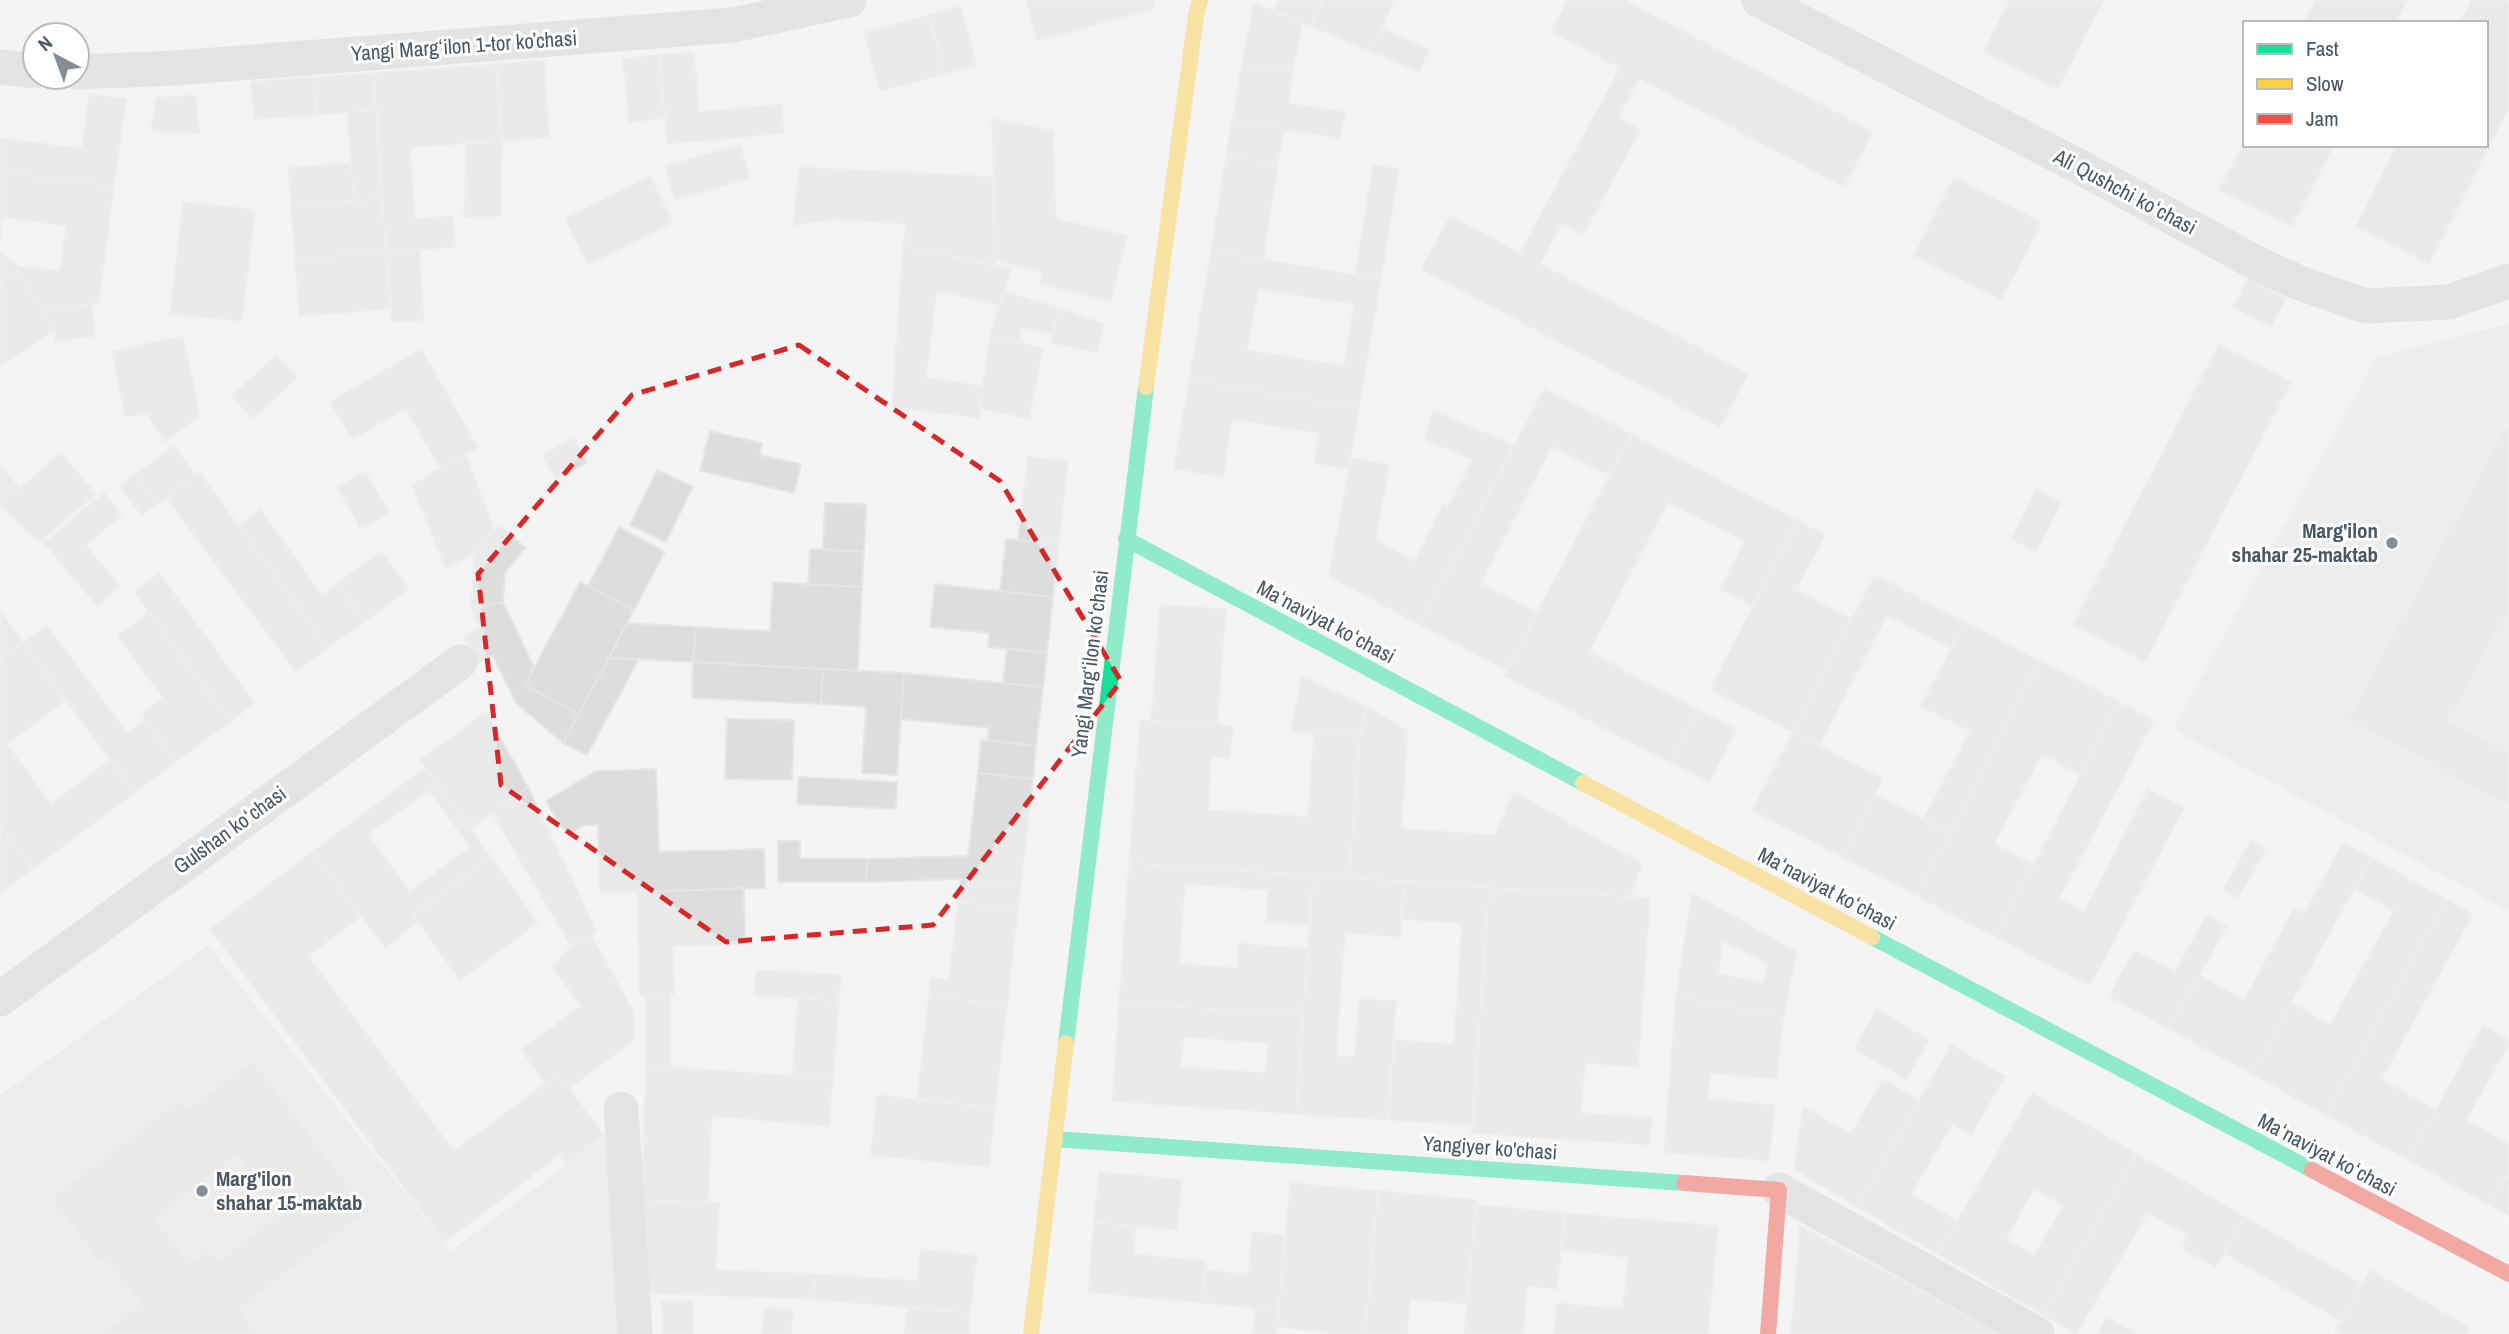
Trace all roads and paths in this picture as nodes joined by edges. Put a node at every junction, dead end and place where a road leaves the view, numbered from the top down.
1 (849, 0) edge
2 (1200, 0) edge
3 (1759, 0) edge
4 (0, 67) edge
5 (21, 69) edge
6 (91, 71) edge
7 (2509, 281) edge
8 (1126, 539) junction
9 (460, 662) dead end
10 (0, 999) edge
11 (621, 1109) dead end
12 (1055, 1139) junction
13 (1779, 1190) junction
14 (2509, 1273) edge
15 (635, 1334) edge
16 (1031, 1334) edge
17 (1768, 1334) edge
18 (2037, 1334) edge

1 - 6 street, Yangi Margʻilon 1-tor koʼchasi
2 - 8 street, Yangi Margʻilon koʻchasi
3 - 7 street, Ali Qushchi koʻchasi
4 - 5 street
8 - 12 street, Yangi Margʻilon koʻchasi
8 - 14 street, Maʻnaviyat koʻchasi
9 - 10 street, Gulshan koʻchasi
11 - 15 street
12 - 13 street, Yangiyer ko'chasi
12 - 16 street, Yangi Margʻilon koʻchasi
13 - 17 street
13 - 18 street

